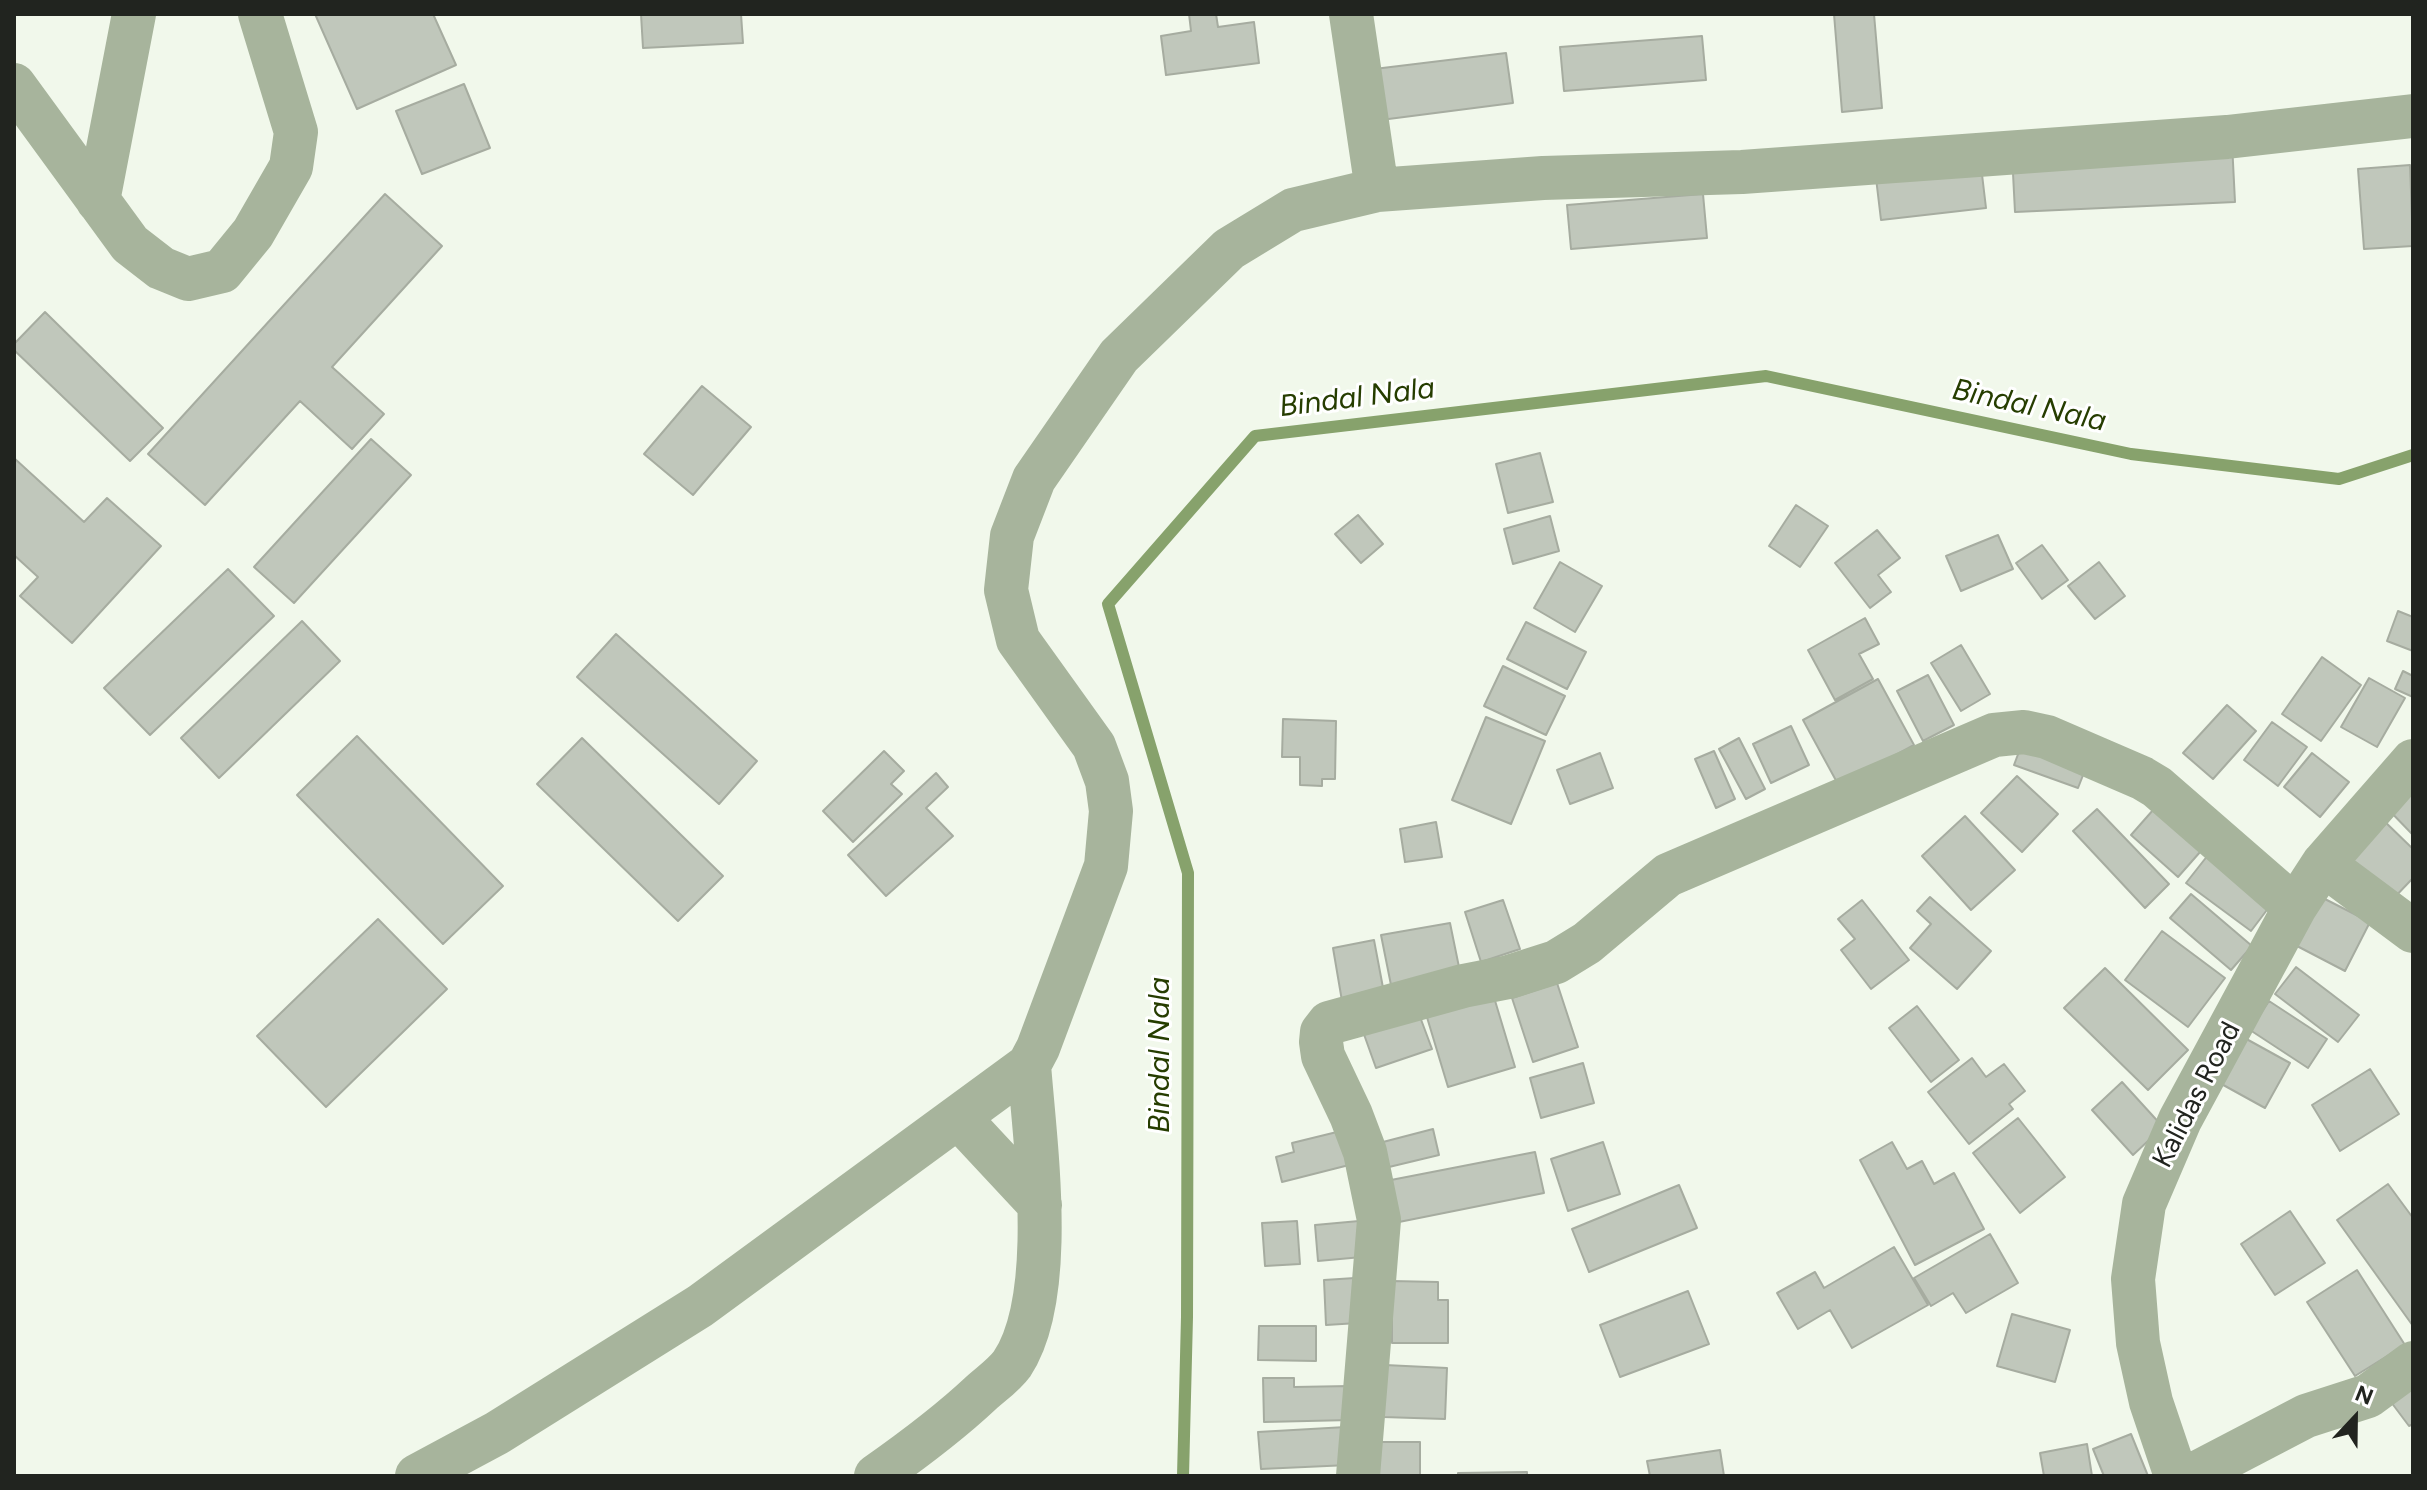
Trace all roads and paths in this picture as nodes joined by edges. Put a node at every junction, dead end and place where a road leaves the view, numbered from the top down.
1 (134, 14) edge
2 (260, 14) edge
3 (1351, 14) edge
4 (14, 85) edge
5 (2413, 116) edge
6 (1377, 190) junction
7 (98, 201) junction
8 (2413, 761) edge
9 (2323, 864) junction
10 (2295, 907) junction
11 (2413, 931) edge
12 (1029, 1065) junction
13 (958, 1117) junction
14 (1040, 1205) junction
15 (2413, 1363) edge
16 (417, 1476) edge
17 (876, 1476) edge
18 (1358, 1476) edge
19 (2176, 1476) edge
20 (2191, 1476) edge

1 - 7 street
2 - 7 street
3 - 6 street
4 - 7 street
5 - 6 street
6 - 12 street
8 - 9 street, Kalidas Road
9 - 10 street, Kalidas Road
9 - 11 street
10 - 18 street
10 - 19 street, Kalidas Road
12 - 13 street
12 - 14 street
13 - 14 street
13 - 16 street
14 - 17 street
15 - 20 street

